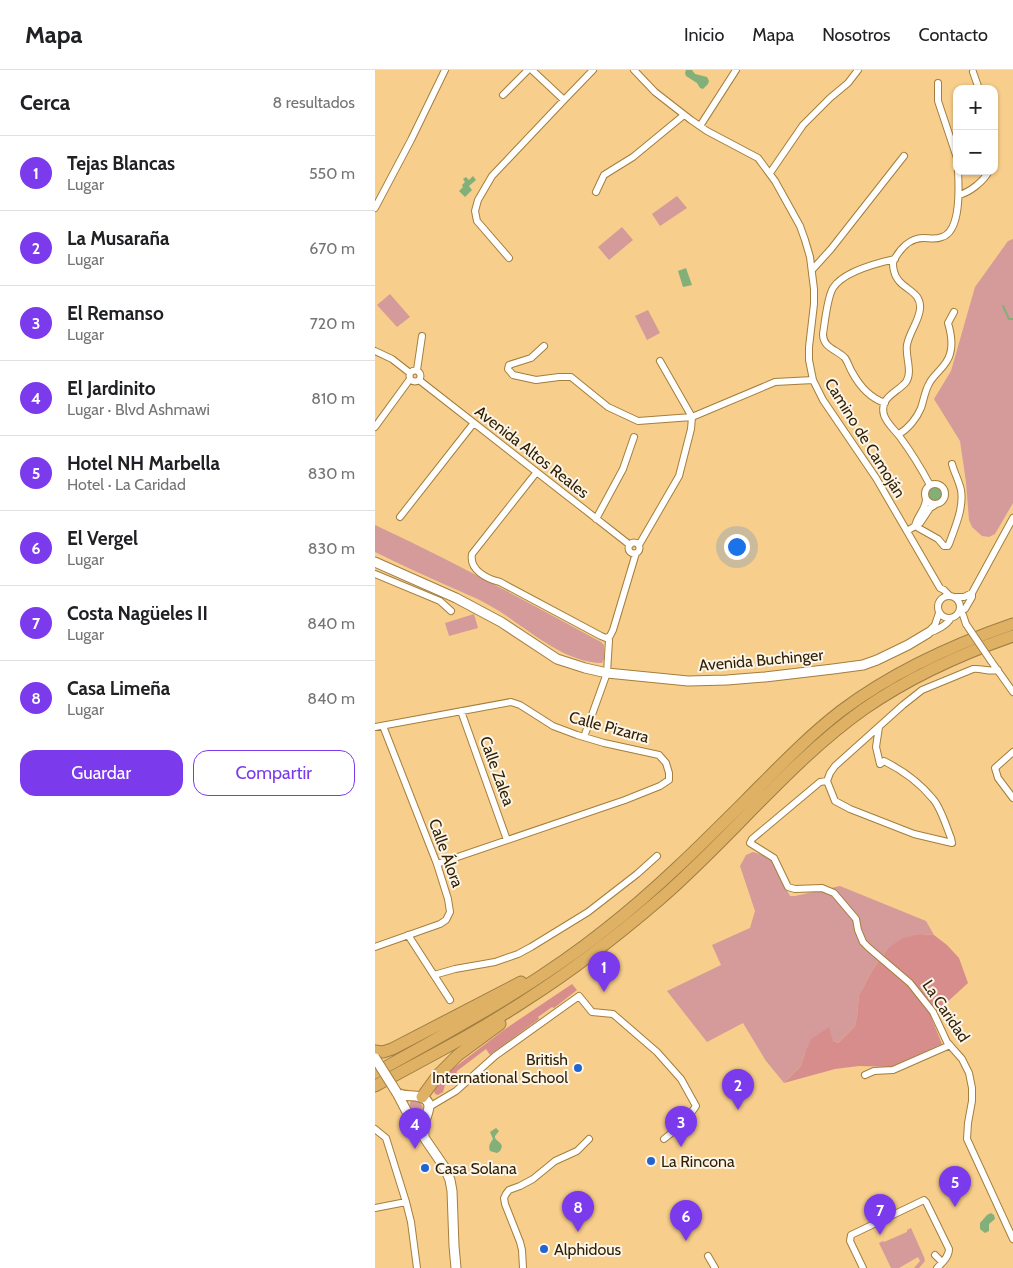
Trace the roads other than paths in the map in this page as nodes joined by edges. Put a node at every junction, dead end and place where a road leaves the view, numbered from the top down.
1 (445, 70) edge
2 (528, 70) edge
3 (532, 70) edge
4 (593, 70) edge
5 (634, 70) edge
6 (736, 70) edge
7 (858, 70) edge
8 (974, 71) edge
9 (939, 83) dead end
10 (978, 85) edge
11 (503, 95) dead end
12 (564, 100) junction
13 (684, 115) junction
14 (700, 126) junction
15 (953, 146) edge
16 (904, 156) dead end
17 (770, 173) junction
18 (958, 175) edge
19 (987, 175) edge
20 (596, 192) dead end
21 (959, 195) junction
22 (375, 208) edge
23 (509, 258) dead end
24 (895, 259) junction
25 (812, 270) junction
26 (954, 312) dead end
27 (422, 336) dead end
28 (544, 346) dead end
29 (375, 351) edge
30 (660, 361) dead end
31 (412, 374) junction
32 (813, 380) junction
33 (885, 403) junction
34 (692, 416) junction
35 (473, 424) junction
36 (375, 427) edge
37 (899, 434) junction
38 (634, 437) dead end
39 (952, 464) dead end
40 (536, 473) junction
41 (930, 485) junction
42 (926, 499) junction
43 (935, 505) junction
44 (400, 518) dead end
45 (596, 518) junction
46 (1013, 518) edge
47 (915, 526) junction
48 (907, 531) junction
49 (630, 545) junction
50 (639, 545) junction
51 (636, 554) junction
52 (375, 562) edge
53 (375, 574) edge
54 (940, 588) junction
55 (973, 593) junction
56 (953, 596) junction
57 (940, 600) junction
58 (960, 610) junction
59 (451, 611) dead end
60 (939, 613) junction
61 (952, 618) junction
62 (966, 624) junction
63 (1013, 624) edge
64 (929, 632) junction
65 (1013, 636) edge
66 (608, 637) junction
67 (998, 670) junction
68 (607, 673) junction
69 (1013, 692) edge
70 (461, 711) junction
71 (383, 726) junction
72 (375, 727) edge
73 (879, 727) junction
74 (583, 737) junction
75 (1013, 752) edge
76 (827, 781) junction
77 (1013, 798) edge
78 (947, 829) junction
79 (507, 840) junction
80 (939, 840) junction
81 (657, 856) dead end
82 (437, 864) junction
83 (408, 935) junction
84 (375, 947) edge
85 (548, 972) junction
86 (434, 975) junction
87 (450, 1000) dead end
88 (525, 1001) junction
89 (950, 1045) junction
90 (375, 1051) edge
91 (375, 1058) edge
92 (375, 1073) edge
93 (865, 1075) dead end
94 (375, 1086) edge
95 (397, 1093) junction
96 (418, 1097) junction
97 (429, 1107) junction
98 (409, 1114) junction
99 (426, 1117) junction
100 (375, 1129) edge
101 (424, 1138) junction
102 (589, 1139) dead end
103 (664, 1139) dead end
104 (406, 1202) junction
105 (375, 1208) edge
106 (1013, 1239) edge
107 (935, 1255) dead end
108 (707, 1256) dead end
109 (942, 1262) junction
110 (417, 1268) edge
111 (456, 1268) edge
112 (523, 1268) edge
113 (715, 1268) edge
114 (863, 1268) edge
115 (937, 1268) edge

1 - 22 street
2 - 11 street
3 - 12 street
4 - 12 street
5 - 13 street, Camino de Camoján
6 - 14 street
7 - 17 street
8 - 10 street
9 - 15 street
12 - 23 street
13 - 14 street, Camino de Camoján
13 - 20 street
14 - 17 street, Camino de Camoján
16 - 25 street
17 - 25 street, Camino de Camoján
18 - 21 street
19 - 21 street
21 - 24 street
24 - 33 street
24 - 33 street
25 - 32 street, Camino de Camoján
26 - 37 street
27 - 31 street
28 - 34 street
29 - 31 street
30 - 34 street
31 - 35 street, Avenida Altos Reales
31 - 36 street
32 - 34 street
32 - 48 street, Camino de Camoján
33 - 37 street
34 - 50 street
35 - 40 street, Avenida Altos Reales
35 - 44 street
37 - 41 street
38 - 45 street
39 - 47 street
40 - 45 street, Avenida Altos Reales
40 - 66 street
41 - 42 street
41 - 43 street
42 - 43 street
42 - 47 street
43 - 47 street
45 - 49 street, Avenida Altos Reales
46 - 55 street
47 - 48 street
48 - 54 street, Camino de Camoján
49 - 50 street
49 - 51 street
50 - 51 street
51 - 66 street
52 - 68 street, Avenida Buchinger
53 - 59 street
54 - 56 street, Camino de Camoján
54 - 57 street
55 - 56 street
55 - 58 street
56 - 57 street
56 - 58 street
57 - 60 street
58 - 61 street
58 - 62 street
60 - 61 street
60 - 64 street
61 - 62 street
61 - 64 street, Avenida Buchinger
62 - 67 street, bridge
63 - 85 highway
64 - 68 street, Avenida Buchinger
65 - 88 highway
66 - 68 street
67 - 69 street
67 - 73 street
68 - 74 street
70 - 71 street, Calle Pizarra
70 - 74 street, Calle Pizarra
70 - 79 street, Calle Zalea
71 - 72 street, Calle Pizarra
71 - 82 street, Calle Álora
73 - 76 street
73 - 78 street
74 - 79 street, Calle Pizarra
75 - 77 street
76 - 80 street
76 - 89 street, La Caridad
78 - 80 street
78 - 80 street
79 - 82 street, Calle Pizarra
81 - 86 street
82 - 83 street, Calle Álora
83 - 84 street, Calle Álora
83 - 86 street
85 - 90 highway
85 - 92 highway
86 - 87 street
88 - 94 highway
88 - 96 highway
89 - 93 street
89 - 106 street, La Caridad
91 - 95 street, bridge
95 - 96 street
95 - 98 street
96 - 97 street
96 - 98 street
97 - 99 street
97 - 103 street
98 - 99 street
98 - 101 street
99 - 101 street
100 - 104 street
101 - 111 street
102 - 112 street
104 - 105 street
104 - 110 street
107 - 109 street
108 - 113 street
109 - 114 street
109 - 115 street

